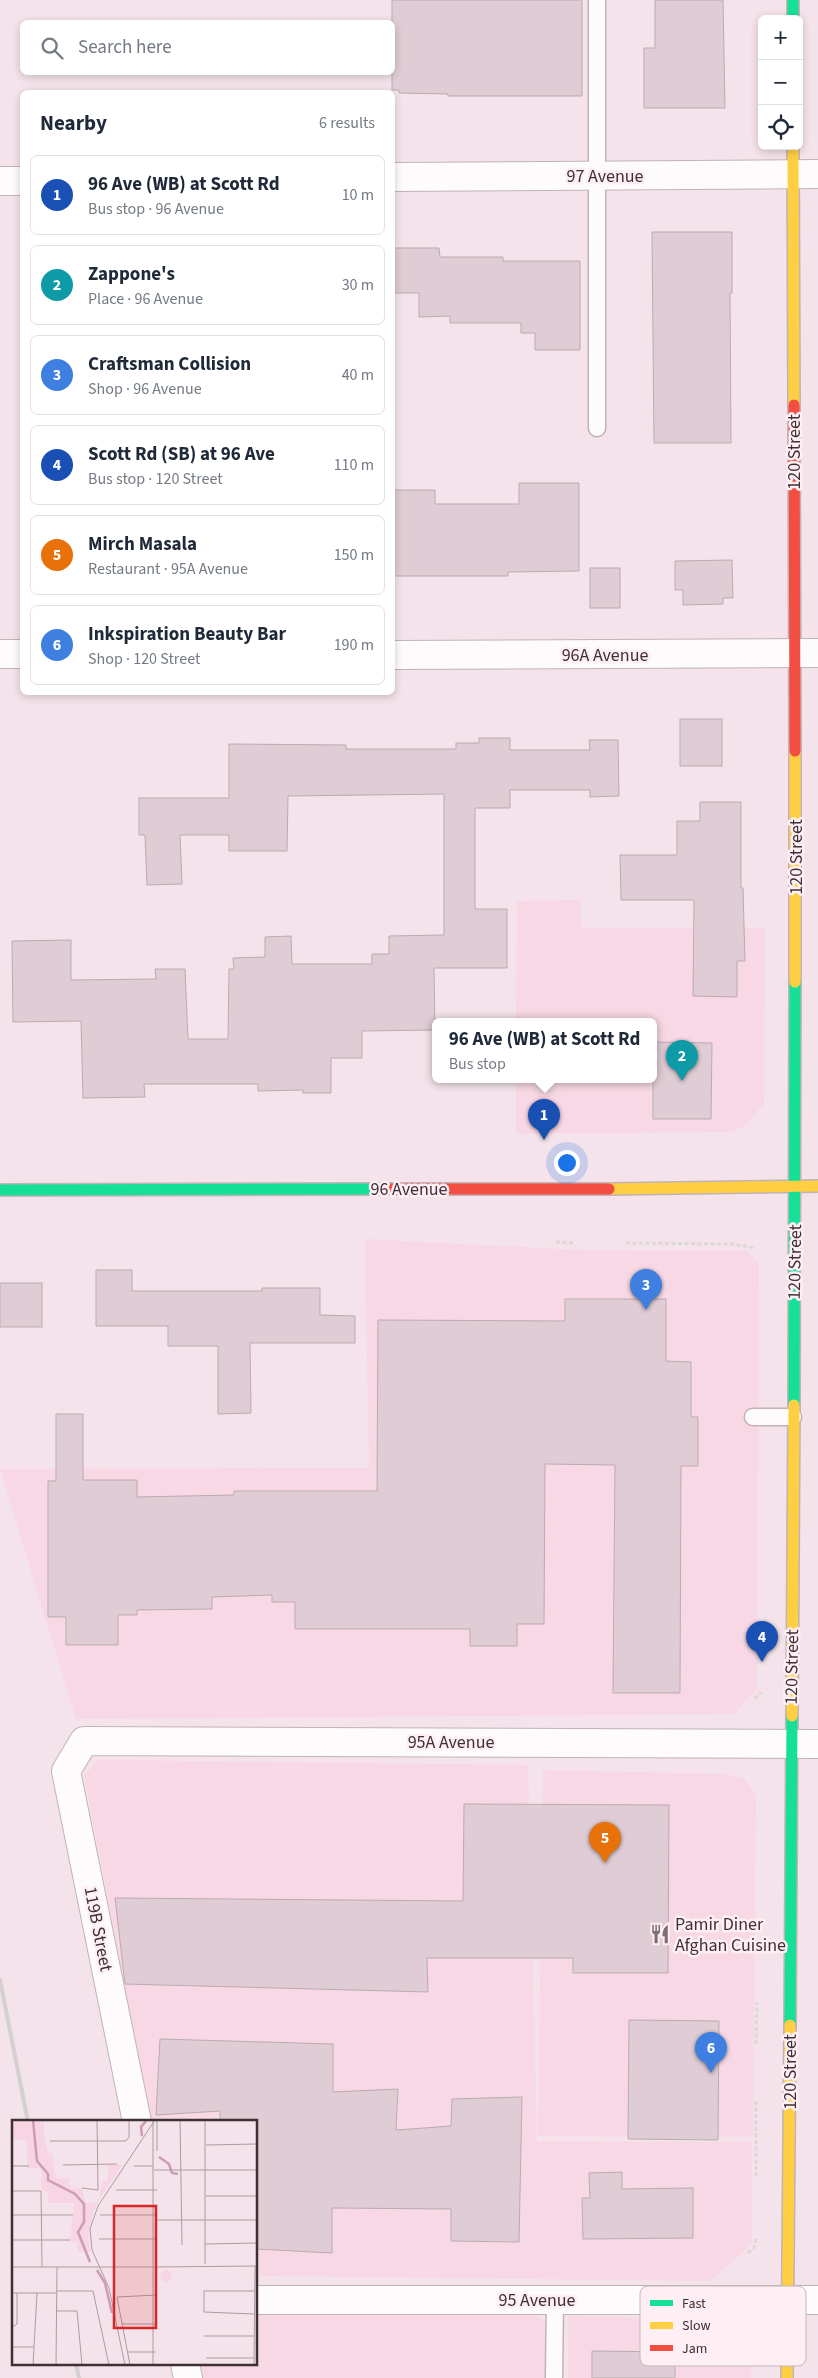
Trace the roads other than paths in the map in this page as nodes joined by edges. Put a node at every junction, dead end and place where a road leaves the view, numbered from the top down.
1 (597, 0) edge
2 (793, 0) edge
3 (793, 15) edge
4 (795, 150) edge
5 (806, 174) edge
6 (598, 176) junction
7 (395, 178) edge
8 (0, 181) edge
9 (20, 181) edge
10 (597, 428) dead end
11 (0, 654) edge
12 (20, 654) edge
13 (395, 654) edge
14 (806, 654) edge
15 (796, 1186) junction
16 (818, 1186) edge
17 (0, 1190) edge
18 (753, 1417) dead end
19 (793, 1417) junction
20 (84, 1741) joint
21 (790, 1744) junction
22 (818, 1744) edge
23 (137, 2120) edge
24 (787, 2286) edge
25 (258, 2300) edge
26 (555, 2300) junction
27 (640, 2300) edge
28 (554, 2378) edge

1 - 6 lane
2 - 3 main road
4 - 5 main road, 120 Street
5 - 6 street, 97 Avenue
5 - 14 main road, 120 Street
6 - 7 street, 97 Avenue
6 - 10 lane
8 - 9 street
11 - 12 street
13 - 14 street, 96A Avenue
14 - 15 main road, 120 Street
15 - 16 main road, 96 Avenue
15 - 17 main road, 96 Avenue
15 - 19 main road, 120 Street
18 - 19 lane
19 - 21 main road, 120 Street
20 - 21 street, 95A Avenue
20 - 23 street, 119B Street
21 - 22 street, 95A Avenue
21 - 24 main road, 120 Street
25 - 26 street, 95 Avenue
26 - 27 street, 95 Avenue
26 - 28 lane

